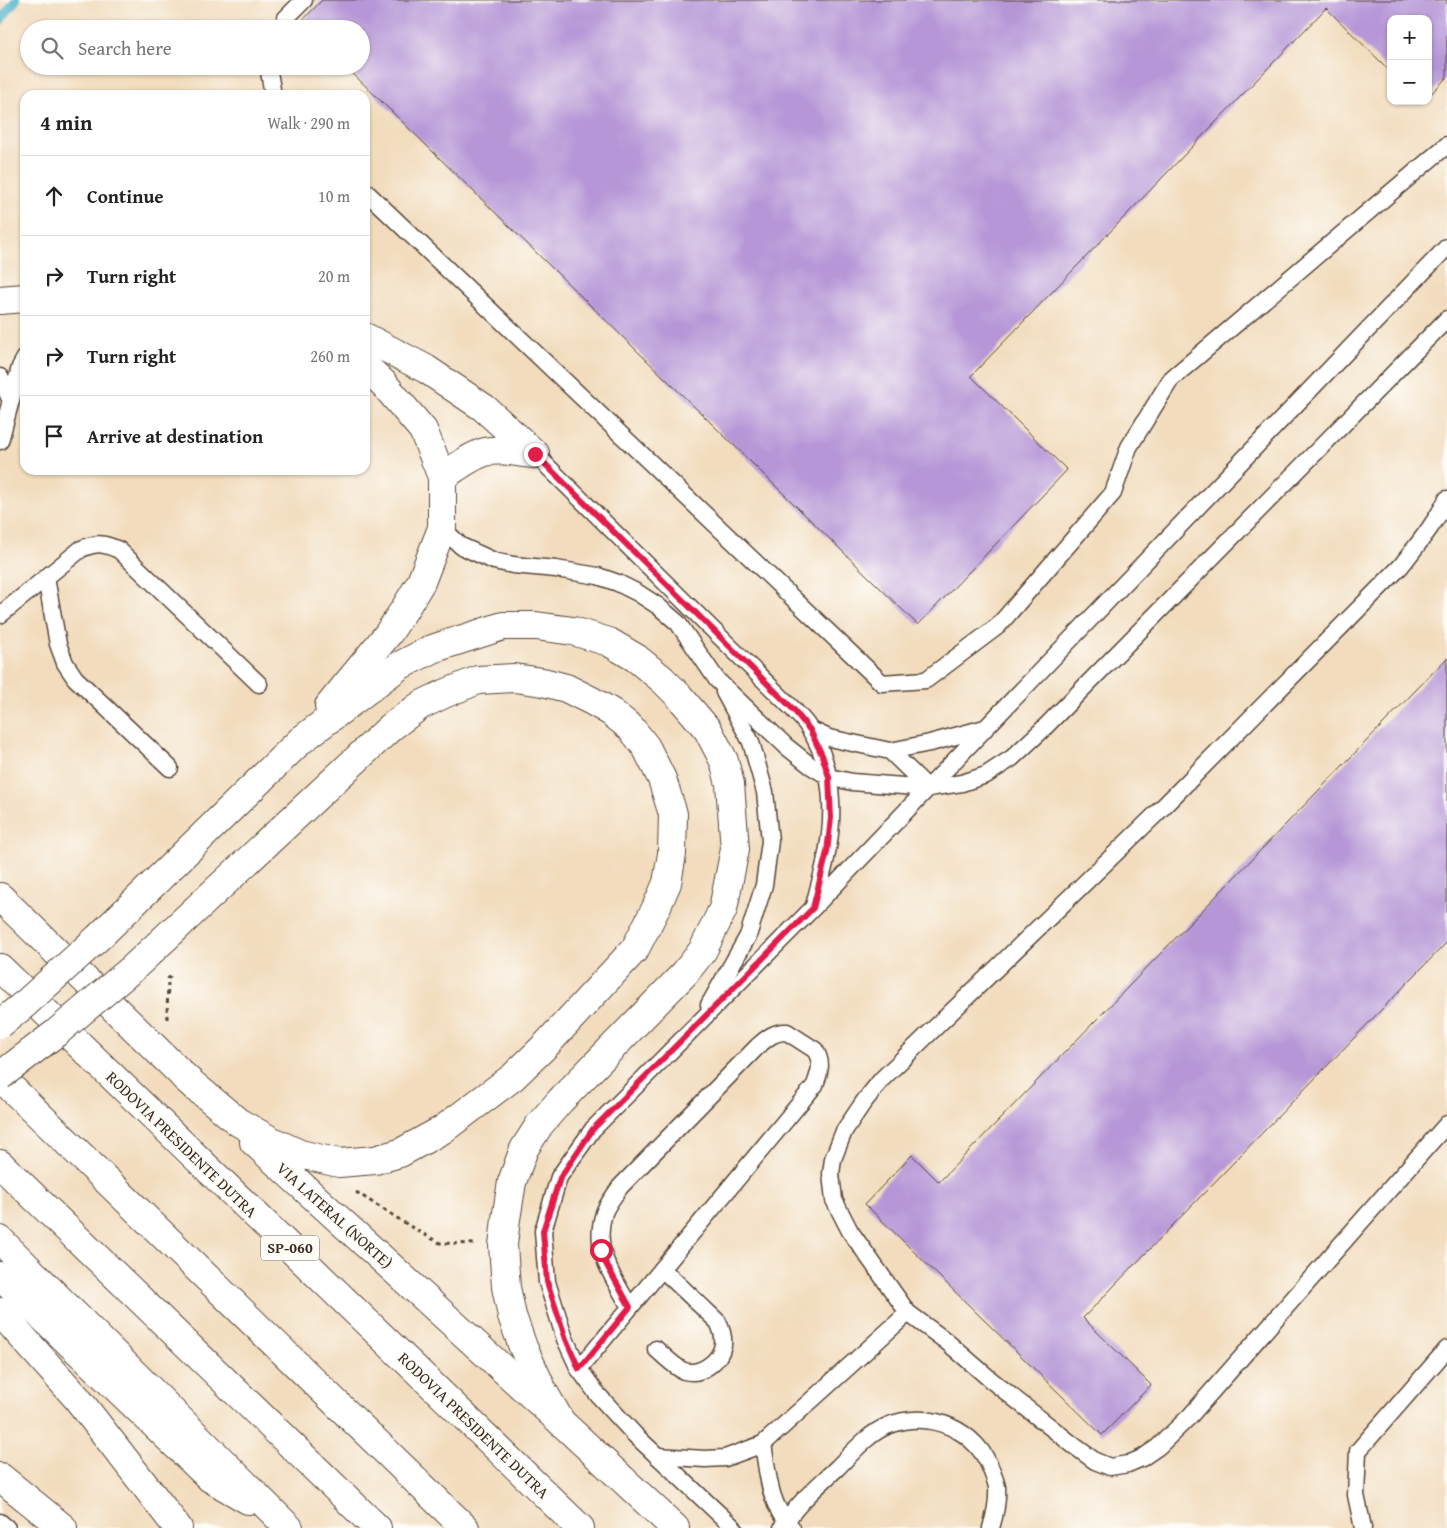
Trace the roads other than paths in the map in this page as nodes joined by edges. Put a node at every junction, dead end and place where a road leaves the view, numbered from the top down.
1 (304, 0) edge
2 (285, 20) edge
3 (270, 75) edge
4 (272, 90) edge
5 (1447, 145) edge
6 (370, 196) edge
7 (1447, 247) edge
8 (20, 298) edge
9 (0, 300) edge
10 (1447, 319) edge
11 (370, 339) edge
12 (20, 367) edge
13 (370, 371) edge
14 (0, 377) edge
15 (11, 401) junction
16 (0, 441) edge
17 (535, 454) junction
18 (442, 477) junction
19 (1447, 499) edge
20 (442, 528) junction
21 (46, 578) junction
22 (0, 615) edge
23 (718, 680) junction
24 (259, 684) dead end
25 (985, 728) junction
26 (810, 730) junction
27 (300, 741) junction
28 (890, 751) junction
29 (170, 768) dead end
30 (829, 777) junction
31 (928, 788) junction
32 (0, 897) edge
33 (813, 908) junction
34 (0, 968) edge
35 (0, 1024) edge
36 (698, 1025) junction
37 (0, 1077) edge
38 (184, 1077) junction
39 (1447, 1124) edge
40 (0, 1164) edge
41 (0, 1240) edge
42 (662, 1269) junction
43 (0, 1276) edge
44 (630, 1307) junction
45 (0, 1312) edge
46 (908, 1313) junction
47 (656, 1349) dead end
48 (1447, 1349) edge
49 (579, 1369) junction
50 (561, 1422) junction
51 (763, 1444) junction
52 (657, 1456) junction
53 (0, 1477) edge
54 (0, 1522) edge
55 (283, 1522) edge
56 (786, 1526) edge
57 (7, 1528) edge
58 (63, 1528) edge
59 (178, 1528) edge
60 (377, 1528) edge
61 (465, 1528) edge
62 (580, 1528) edge
63 (675, 1528) edge
64 (734, 1528) edge
65 (991, 1528) edge
66 (1363, 1528) edge

1 - 2 lane
3 - 4 lane
5 - 6 lane
7 - 25 lane
8 - 9 main road
10 - 31 lane
11 - 17 main road
12 - 15 lane
13 - 18 main road
14 - 15 lane
15 - 16 lane
17 - 18 main road
17 - 26 lane
18 - 20 main road
19 - 46 lane
20 - 23 lane
20 - 27 main road
21 - 22 lane
21 - 24 lane
21 - 29 lane
23 - 30 lane
23 - 36 lane
25 - 28 lane
25 - 31 lane
26 - 28 lane
26 - 30 lane
27 - 35 main road, bridge
27 - 50 main road
28 - 31 lane
30 - 31 lane
30 - 33 lane
31 - 33 lane
32 - 38 main road, VIA LATERAL (NORTE)
33 - 36 lane
34 - 62 main road, RODOVIA PRESIDENTE DUTRA / SP-060
36 - 49 lane
37 - 38 main road, bridge
37 - 61 main road
38 - 50 main road, VIA LATERAL (NORTE)
39 - 46 lane
40 - 60 main road
41 - 55 main road
42 - 44 lane
42 - 44 lane
42 - 47 lane
43 - 55 main road
44 - 49 lane
45 - 59 main road
46 - 51 lane
48 - 66 lane
49 - 52 lane
50 - 63 main road, VIA LATERAL (NORTE)
51 - 52 lane
51 - 56 lane
52 - 64 lane
53 - 58 main road
54 - 57 lane
56 - 65 lane

